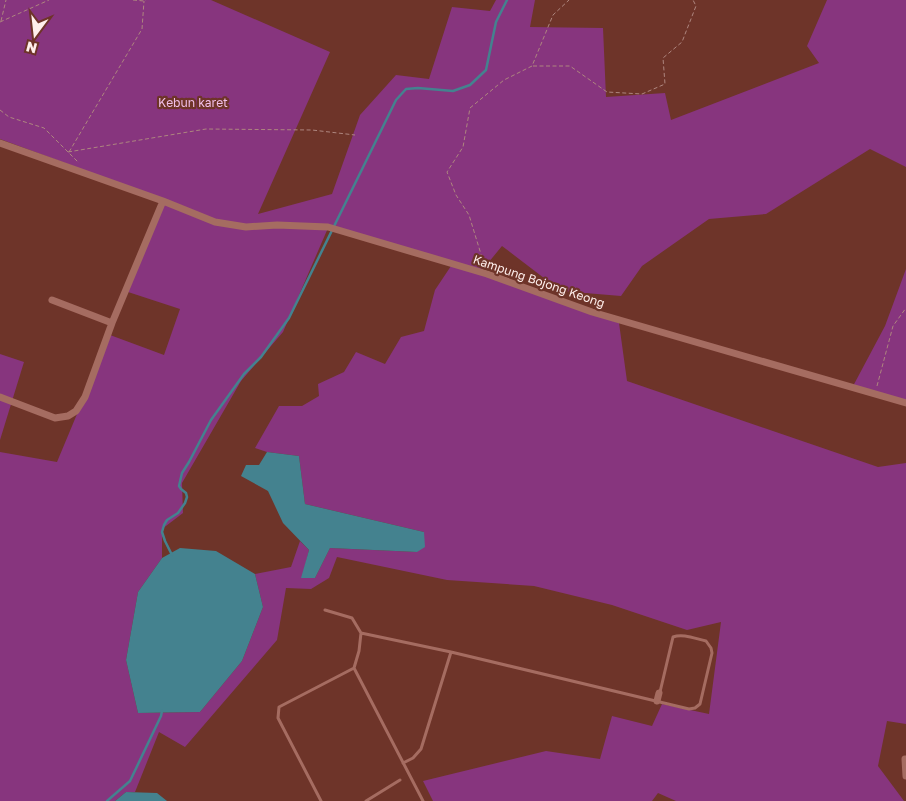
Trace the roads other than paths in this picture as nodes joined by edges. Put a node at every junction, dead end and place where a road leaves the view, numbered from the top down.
1 (0, 143) edge
2 (163, 201) junction
3 (52, 300) dead end
4 (112, 324) junction
5 (0, 397) edge
6 (906, 403) edge
7 (325, 610) dead end
8 (361, 633) junction
9 (451, 652) junction
10 (354, 668) junction
11 (659, 693) joint
12 (657, 701) junction
13 (905, 759) edge
14 (403, 762) junction
15 (906, 776) edge
16 (400, 780) dead end
17 (321, 801) edge
18 (366, 801) edge
19 (423, 801) edge

1 - 2 street, Kampung Bojong Keong
2 - 4 street
2 - 6 street, Kampung Bojong Keong
3 - 4 street
4 - 5 street
7 - 8 lane
8 - 9 lane
8 - 10 lane
9 - 12 lane
9 - 14 lane
10 - 14 lane
10 - 17 lane
11 - 12 street
11 - 12 lane
13 - 15 street
14 - 19 lane
16 - 18 lane

